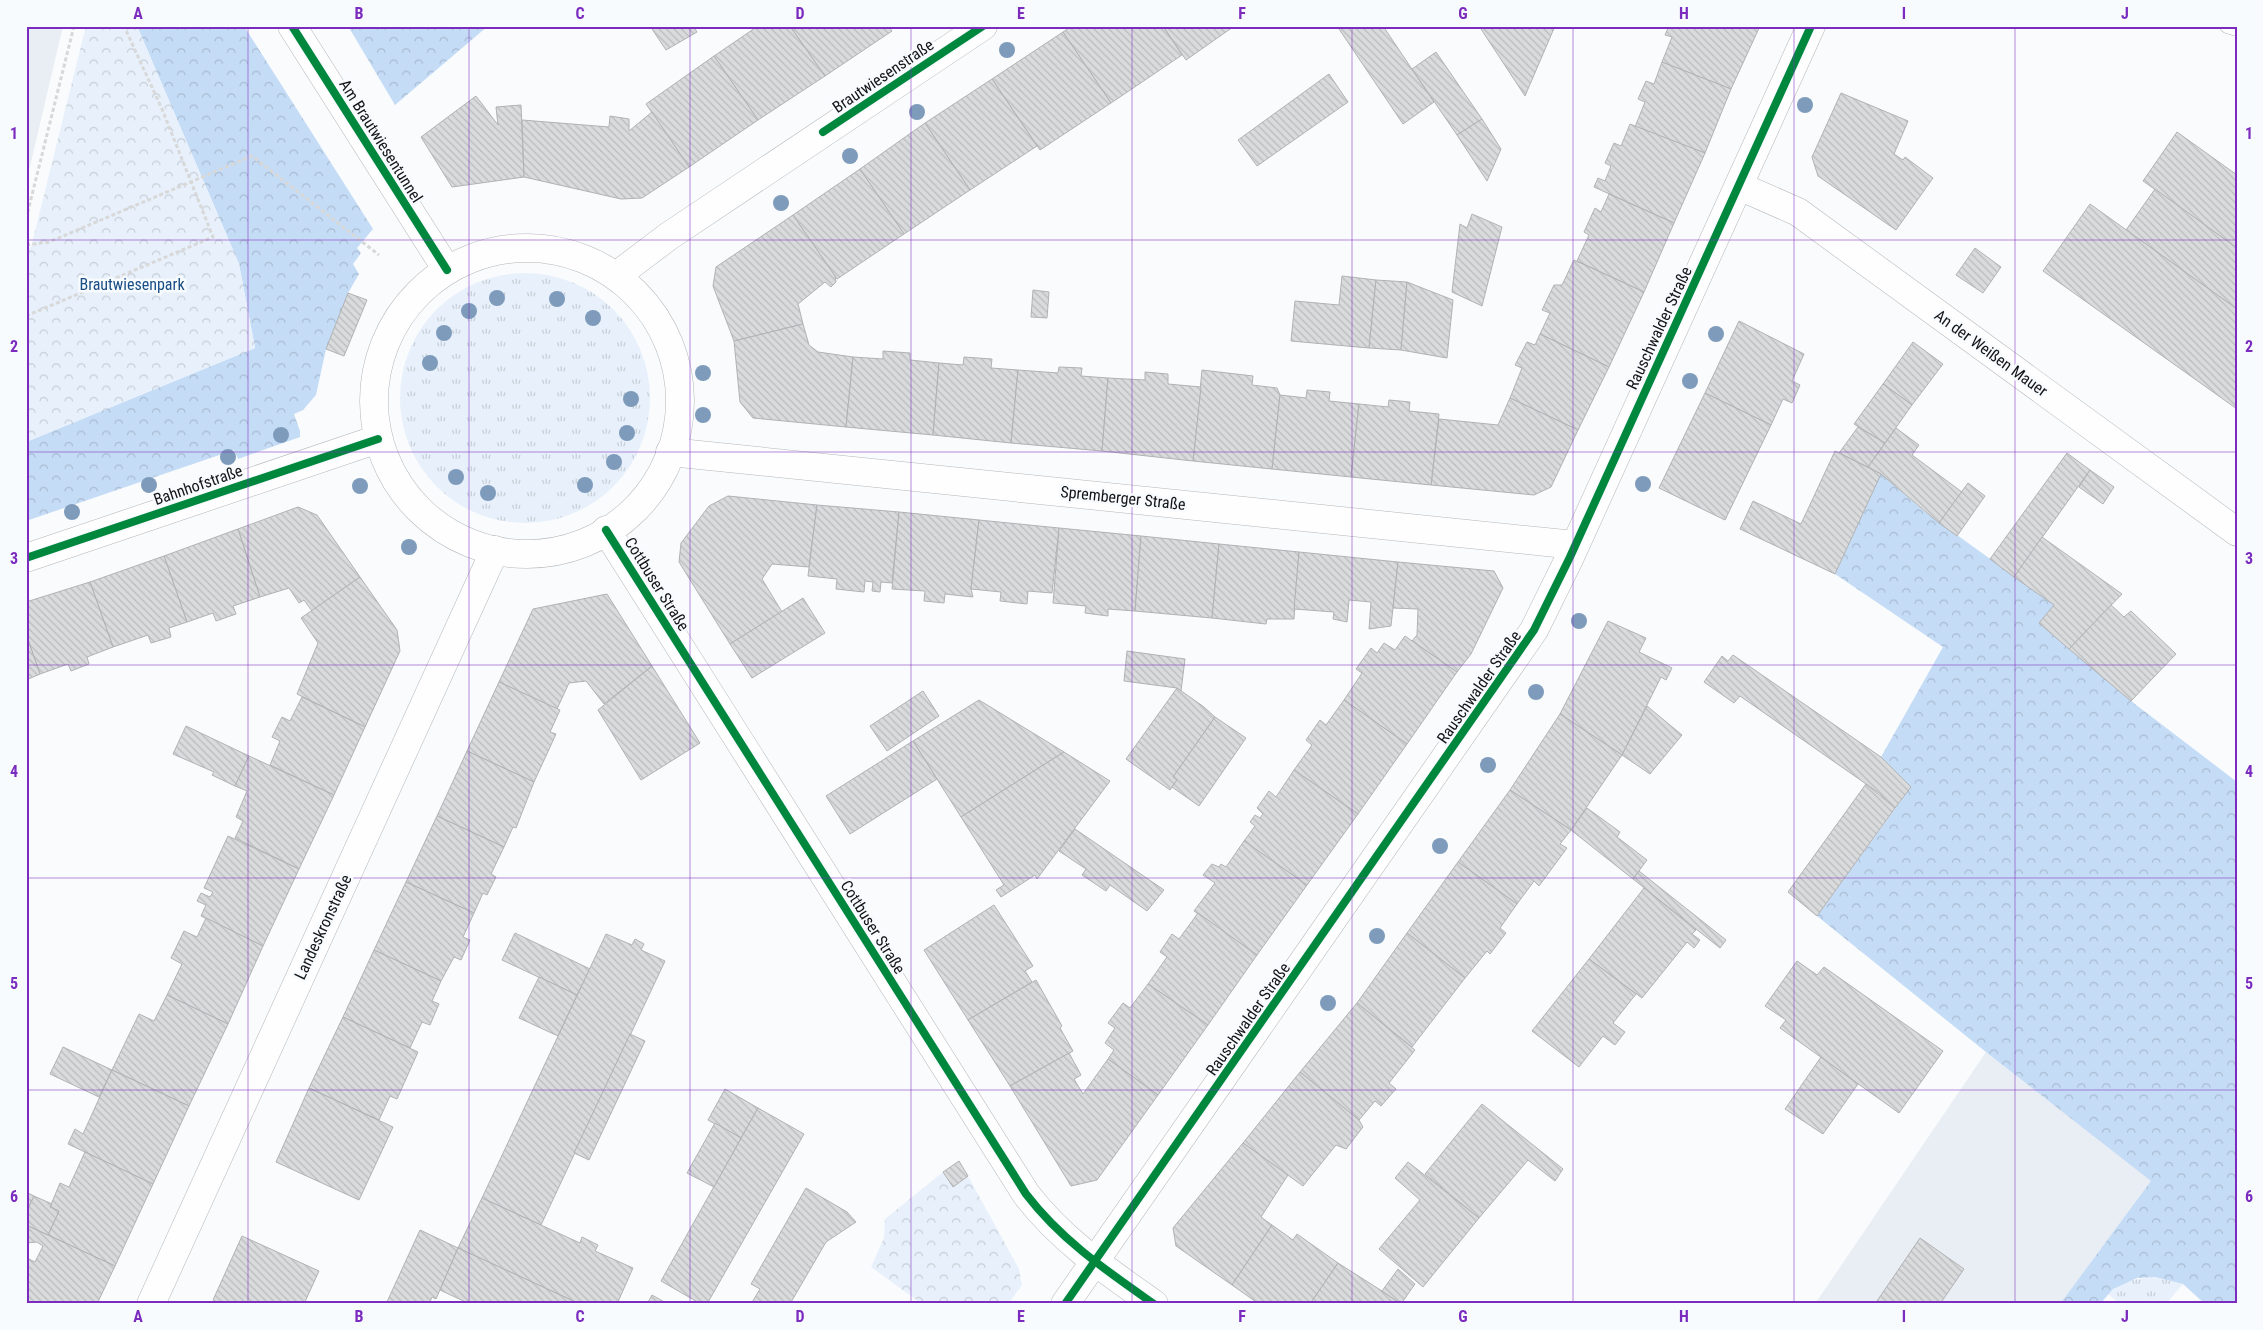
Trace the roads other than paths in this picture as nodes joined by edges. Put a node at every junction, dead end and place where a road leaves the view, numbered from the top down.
1 (292, 26) edge
2 (983, 26) edge
3 (1811, 26) edge
4 (2227, 26) edge
5 (2237, 29) edge
6 (1739, 186) junction
7 (447, 270) junction
8 (616, 276) junction
9 (378, 439) junction
10 (670, 452) junction
11 (606, 530) junction
12 (2237, 532) edge
13 (1575, 545) junction
14 (495, 550) junction
15 (26, 558) edge
16 (1094, 1262) junction
17 (151, 1304) edge
18 (1065, 1304) edge
19 (1154, 1304) edge

1 - 7 street, Am Brautwiesentunnel
2 - 8 street, Brautwiesenstraße
3 - 6 street, Rauschwalder Straße
4 - 5 lane
6 - 12 street, An der Weißen Mauer
6 - 13 street, Rauschwalder Straße
7 - 8 street
7 - 9 street
8 - 10 street
9 - 14 street
9 - 15 street, Bahnhofstraße
10 - 11 street
10 - 13 street, Spremberger Straße
11 - 14 street
11 - 16 street, Cottbuser Straße
13 - 16 street, Rauschwalder Straße
14 - 17 street, Landeskronstraße
16 - 18 street, Rauschwalder Straße
16 - 19 street, Cottbuser Straße

